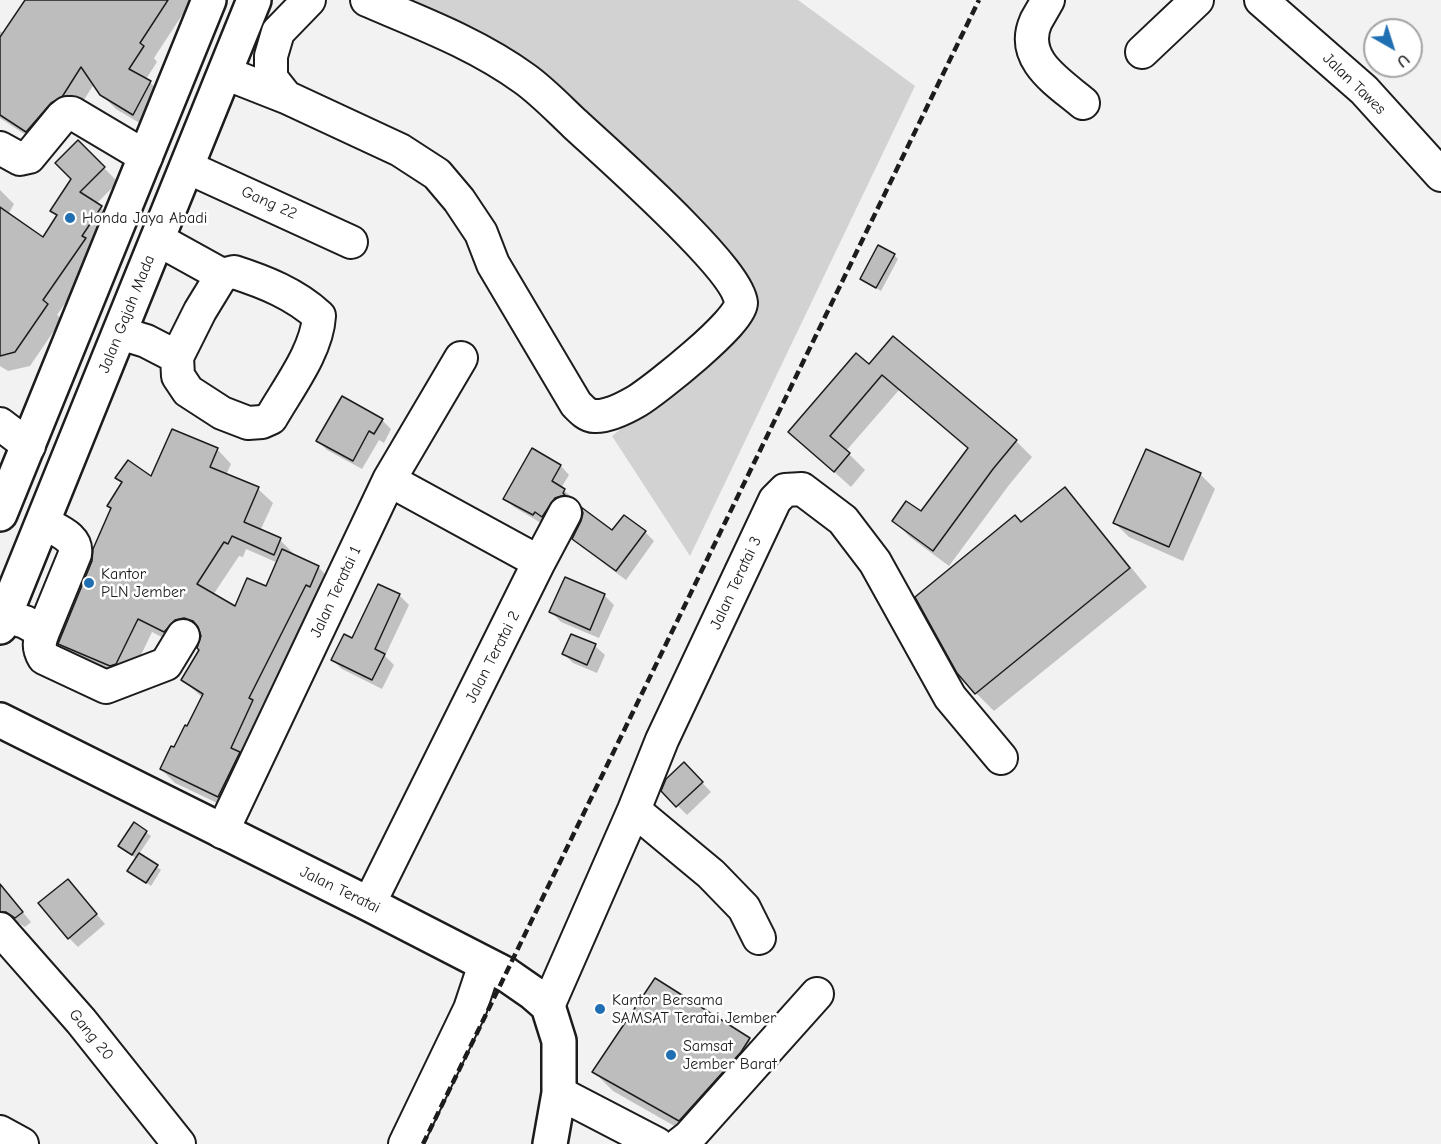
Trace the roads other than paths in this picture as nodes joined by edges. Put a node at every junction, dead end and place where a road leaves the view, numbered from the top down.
1 (209, 0) edge
2 (254, 0) edge
3 (309, 0) edge
4 (367, 0) edge
5 (1048, 0) edge
6 (1197, 0) edge
7 (1261, 0) edge
8 (1142, 52) dead end
9 (225, 73) junction
10 (286, 97) junction
11 (1083, 103) dead end
12 (0, 148) edge
13 (146, 157) junction
14 (187, 167) junction
15 (1441, 175) edge
16 (157, 239) junction
17 (351, 242) dead end
18 (222, 275) junction
19 (120, 333) junction
20 (177, 357) junction
21 (460, 358) dead end
22 (0, 424) edge
23 (29, 446) junction
24 (8, 470) edge
25 (389, 480) junction
26 (565, 513) dead end
27 (0, 514) edge
28 (42, 522) junction
29 (539, 562) junction
30 (2, 622) edge
31 (43, 632) junction
32 (183, 636) dead end
33 (0, 720) edge
34 (1001, 758) dead end
35 (634, 810) junction
36 (222, 832) junction
37 (369, 904) junction
38 (0, 929) edge
39 (759, 938) dead end
40 (485, 964) junction
41 (817, 994) dead end
42 (548, 1006) junction
43 (559, 1093) junction
44 (0, 1132) edge
45 (22, 1144) edge
46 (179, 1144) edge
47 (405, 1144) edge
48 (550, 1144) edge
49 (657, 1144) edge
50 (680, 1144) edge

1 - 13 main road
2 - 9 main road, Jalan Gajah Mada
3 - 10 street
4 - 10 street
5 - 11 street
6 - 8 street
7 - 15 street, Jalan Tawes
9 - 10 street
9 - 14 main road, Jalan Gajah Mada
12 - 13 street
13 - 23 main road
14 - 16 main road, Jalan Gajah Mada
14 - 17 street, Gang 22
16 - 18 street
16 - 19 main road, Jalan Gajah Mada
18 - 20 street
18 - 20 street
19 - 20 street
19 - 28 main road, Jalan Gajah Mada
21 - 25 street, Jalan Teratai 1
22 - 23 street
23 - 24 main road
24 - 27 main road
25 - 29 street
25 - 36 street, Jalan Teratai 1
26 - 29 street, Jalan Teratai 2
28 - 30 main road, Jalan Gajah Mada
28 - 31 street
29 - 37 street, Jalan Teratai 2
30 - 31 street
31 - 32 street
33 - 36 main road, Jalan Teratai
34 - 35 street, Jalan Teratai 3
35 - 39 street
35 - 42 street, Jalan Teratai 3
36 - 37 main road, Jalan Teratai
37 - 40 main road, Jalan Teratai
38 - 46 street, Gang 20
40 - 42 main road, Jalan Teratai
40 - 47 street
41 - 50 street
42 - 43 main road
43 - 48 main road
43 - 49 street
44 - 45 street

